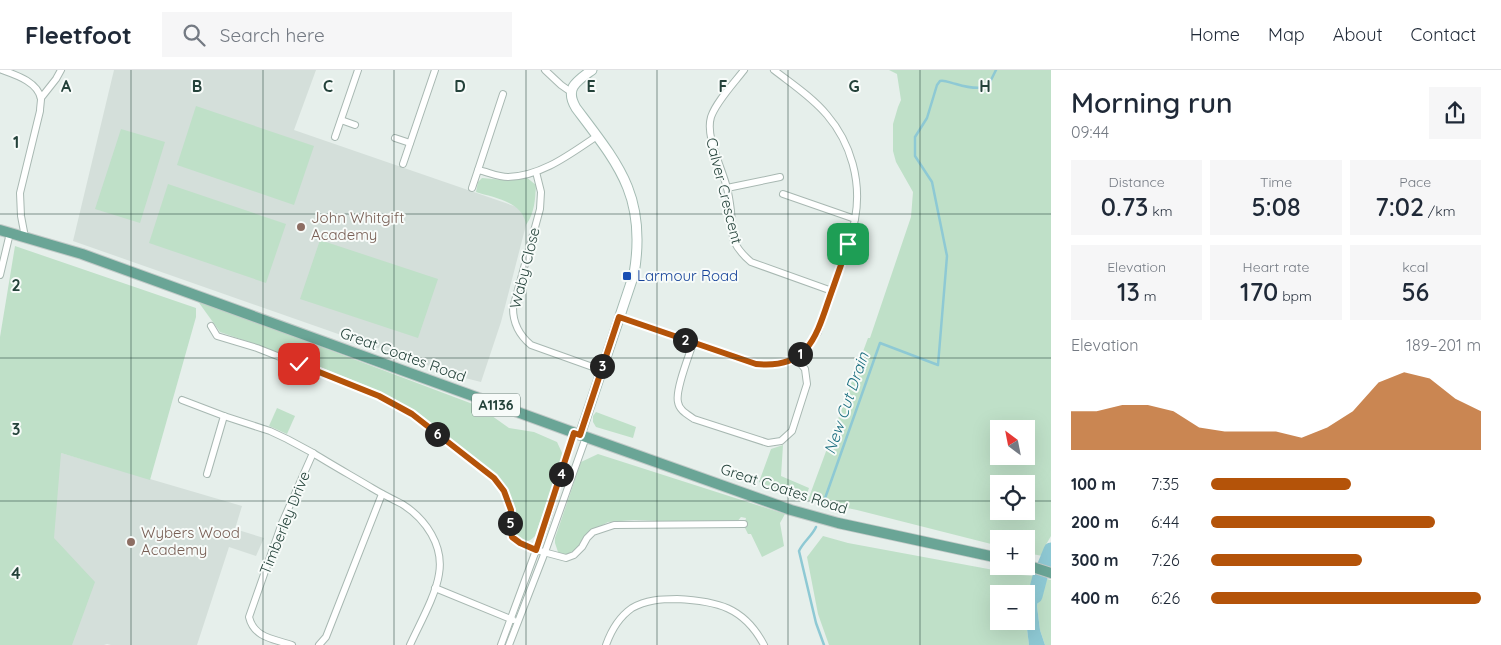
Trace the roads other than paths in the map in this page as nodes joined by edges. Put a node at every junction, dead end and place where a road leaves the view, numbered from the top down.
1 (2, 70) edge
2 (61, 70) edge
3 (358, 70) edge
4 (435, 70) edge
5 (545, 70) edge
6 (592, 70) edge
7 (744, 70) edge
8 (774, 70) edge
9 (571, 92) junction
10 (503, 94) dead end
11 (41, 98) junction
12 (340, 120) junction
13 (355, 125) dead end
14 (334, 136) dead end
15 (597, 136) junction
16 (394, 138) dead end
17 (410, 143) junction
18 (403, 164) dead end
19 (478, 170) junction
20 (536, 172) junction
21 (780, 177) dead end
22 (472, 188) dead end
23 (727, 188) junction
24 (783, 194) dead end
25 (855, 219) junction
26 (5, 231) edge
27 (25, 237) junction
28 (0, 275) edge
29 (832, 291) junction
30 (619, 317) junction
31 (211, 326) dead end
32 (693, 343) junction
33 (795, 358) junction
34 (601, 370) junction
35 (182, 400) dead end
36 (224, 416) junction
37 (580, 435) junction
38 (313, 453) junction
39 (207, 474) dead end
40 (382, 494) junction
41 (744, 524) dead end
42 (536, 550) junction
43 (545, 552) junction
44 (990, 556) edge
45 (1035, 568) edge
46 (1051, 573) edge
47 (435, 588) junction
48 (511, 619) junction
49 (518, 621) junction
50 (292, 645) edge
51 (319, 645) edge
52 (410, 645) edge
53 (501, 645) edge
54 (509, 645) edge
55 (606, 645) edge
56 (764, 645) edge

1 - 11 street
2 - 11 street
3 - 12 street
4 - 17 street
5 - 9 street
6 - 9 street
7 - 23 street, Calver Crescent
8 - 25 street
9 - 15 street
10 - 19 street
11 - 27 street
12 - 13 street
12 - 14 street
15 - 20 street
15 - 30 street
16 - 17 street
17 - 18 street
19 - 20 street
19 - 22 street
20 - 34 street, Waby Close
21 - 23 street
23 - 29 street, Calver Crescent
24 - 25 street
25 - 29 street
26 - 27 main road, Great Coates Road / A1136
26 - 28 street
27 - 37 main road, Great Coates Road / A1136
29 - 33 street
30 - 32 street
30 - 34 street
31 - 42 street
32 - 33 street
32 - 33 street
34 - 37 street
35 - 36 street
36 - 38 street
36 - 39 street
37 - 42 street
37 - 43 street
37 - 44 main road, Great Coates Road / A1136
38 - 40 street, Timberley Drive
38 - 50 street, Timberley Drive
40 - 47 street, Timberley Drive
40 - 51 street
41 - 43 street
42 - 43 street
42 - 48 street
43 - 49 street
45 - 46 main road
47 - 48 street
47 - 52 street, Timberley Drive
48 - 49 street
48 - 53 street
49 - 54 street
55 - 56 street

